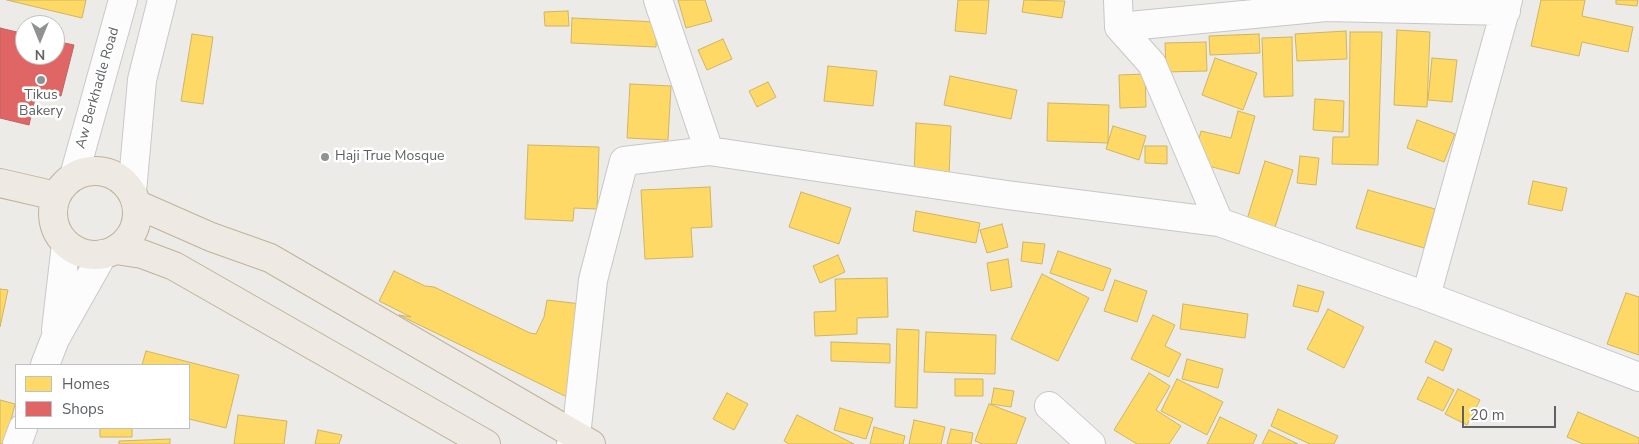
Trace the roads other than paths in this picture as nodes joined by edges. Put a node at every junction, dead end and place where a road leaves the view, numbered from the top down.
1 (123, 0) edge
2 (162, 0) edge
3 (658, 0) edge
4 (1118, 0) edge
5 (1507, 5) edge
6 (1119, 27) junction
7 (709, 151) junction
8 (0, 183) edge
9 (65, 186) junction
10 (134, 198) junction
11 (1219, 222) junction
12 (66, 244) junction
13 (110, 252) junction
14 (1426, 296) junction
15 (55, 339) junction
16 (45, 364) edge
17 (1639, 377) edge
18 (1049, 406) dead end
19 (23, 429) edge
20 (579, 441) edge
21 (17, 444) edge
22 (486, 444) edge
23 (1091, 444) edge

1 - 9 street, Aw Berkhadle Road
2 - 10 street
3 - 7 street
4 - 6 street
5 - 6 street
5 - 14 street
6 - 11 street
7 - 11 street
7 - 20 street
8 - 9 highway
9 - 10 highway
9 - 12 highway
10 - 13 highway
10 - 20 highway
11 - 14 street
12 - 13 highway
12 - 15 street
13 - 15 street
13 - 22 highway
14 - 17 street
15 - 16 street
18 - 23 street
19 - 21 street

